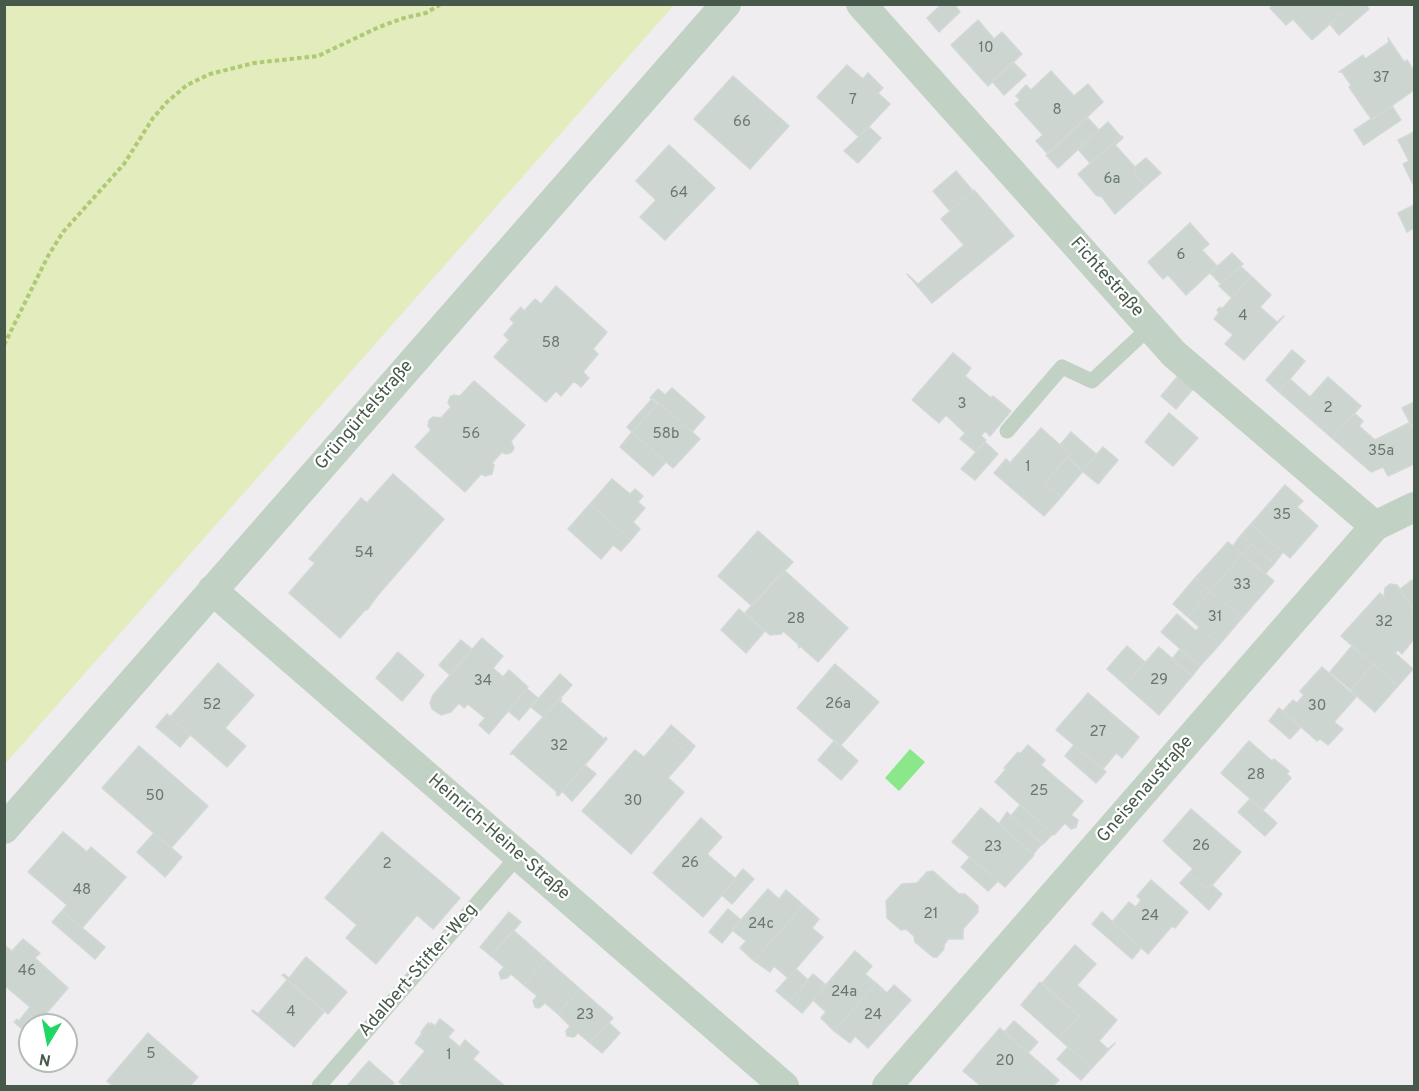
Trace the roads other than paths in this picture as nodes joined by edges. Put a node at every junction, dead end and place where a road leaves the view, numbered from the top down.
1 (726, 4) edge
2 (861, 4) edge
3 (1150, 327) junction
4 (1007, 431) dead end
5 (1414, 507) edge
6 (1376, 526) junction
7 (212, 590) junction
8 (4, 830) edge
9 (518, 856) junction
10 (319, 1086) edge
11 (784, 1086) edge
12 (887, 1086) edge

1 - 7 street, Grüngürtelstraße
2 - 3 street, Fichtestraße
3 - 4 lane
3 - 6 street, Fichtestraße
5 - 6 street, Gneisenaustraße
6 - 12 street, Gneisenaustraße
7 - 8 street, Grüngürtelstraße
7 - 9 street, Heinrich-Heine-Straße
9 - 10 lane, Adalbert-Stifter-Weg
9 - 11 street, Heinrich-Heine-Straße

